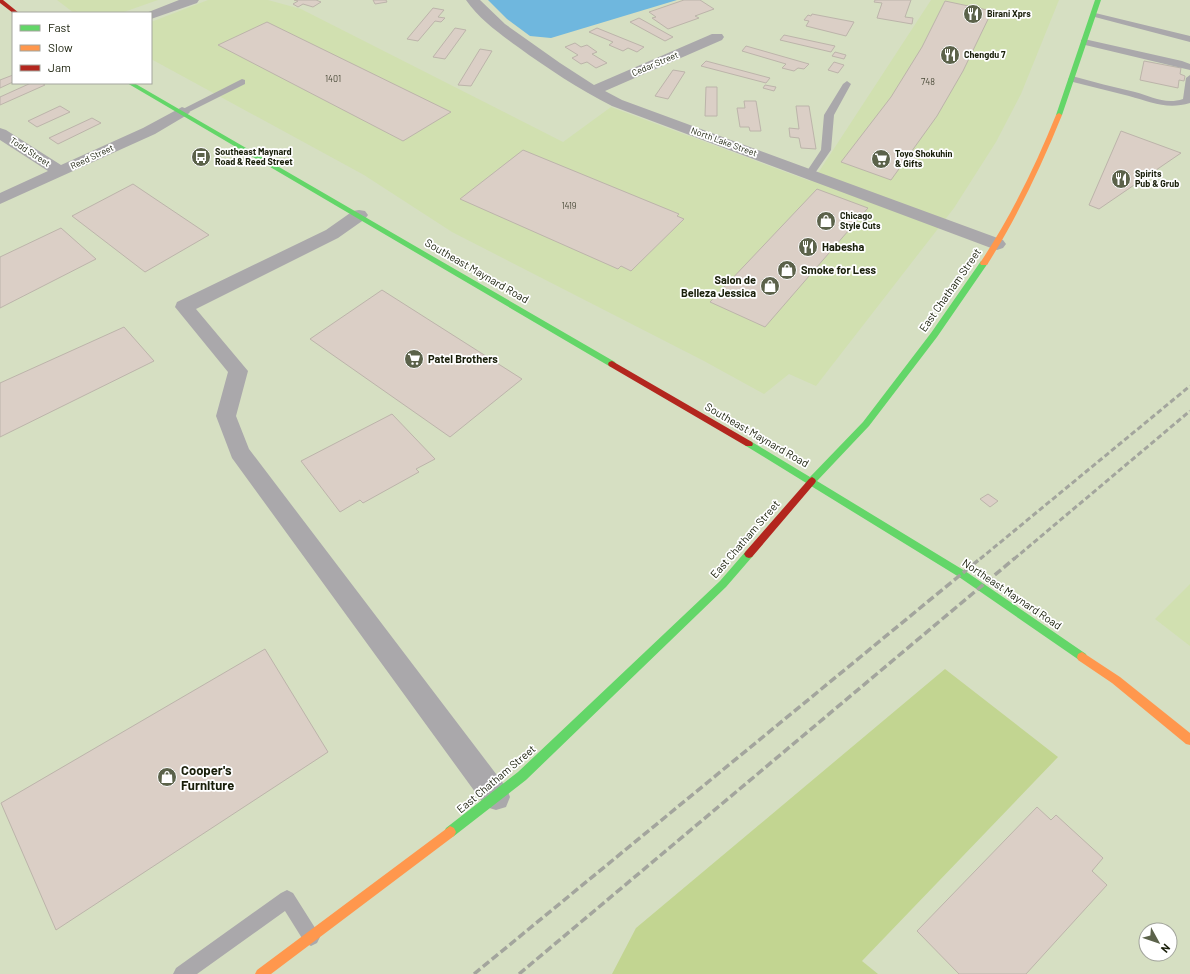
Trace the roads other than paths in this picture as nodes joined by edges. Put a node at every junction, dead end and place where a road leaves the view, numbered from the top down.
1 (0, 0) edge
2 (192, 0) edge
3 (473, 0) edge
4 (1098, 0) edge
5 (15, 12) edge
6 (1094, 14) junction
7 (152, 15) edge
8 (717, 37) dead end
9 (1190, 39) edge
10 (1084, 42) junction
11 (1190, 68) edge
12 (1190, 78) edge
13 (1072, 79) junction
14 (242, 82) dead end
15 (132, 84) edge
16 (847, 84) dead end
17 (592, 91) junction
18 (182, 112) junction
19 (0, 133) edge
20 (61, 172) junction
21 (810, 174) junction
22 (0, 200) edge
23 (359, 215) junction
24 (997, 244) junction
25 (812, 481) junction
26 (1190, 740) edge
27 (496, 797) junction
28 (311, 937) junction
29 (182, 974) edge
30 (262, 974) edge

1 - 5 main road
2 - 7 street
3 - 17 street, North Lake Street
4 - 6 main road, East Chatham Street
6 - 9 lane
6 - 10 main road, East Chatham Street
8 - 17 street, Cedar Street
10 - 11 lane
10 - 13 main road, East Chatham Street
12 - 13 lane
13 - 24 main road, East Chatham Street
14 - 18 lane
15 - 18 main road, Southeast Maynard Road
16 - 21 lane
17 - 21 street, North Lake Street
18 - 20 street, Reed Street
18 - 23 main road, Southeast Maynard Road
19 - 20 street, Todd Street
20 - 22 street, Reed Street
21 - 24 street, North Lake Street
23 - 25 main road, Southeast Maynard Road
23 - 27 street
24 - 25 main road, East Chatham Street
25 - 26 main road, Northeast Maynard Road
25 - 27 main road, East Chatham Street
27 - 28 main road, East Chatham Street
28 - 29 lane
28 - 30 main road, East Chatham Street

